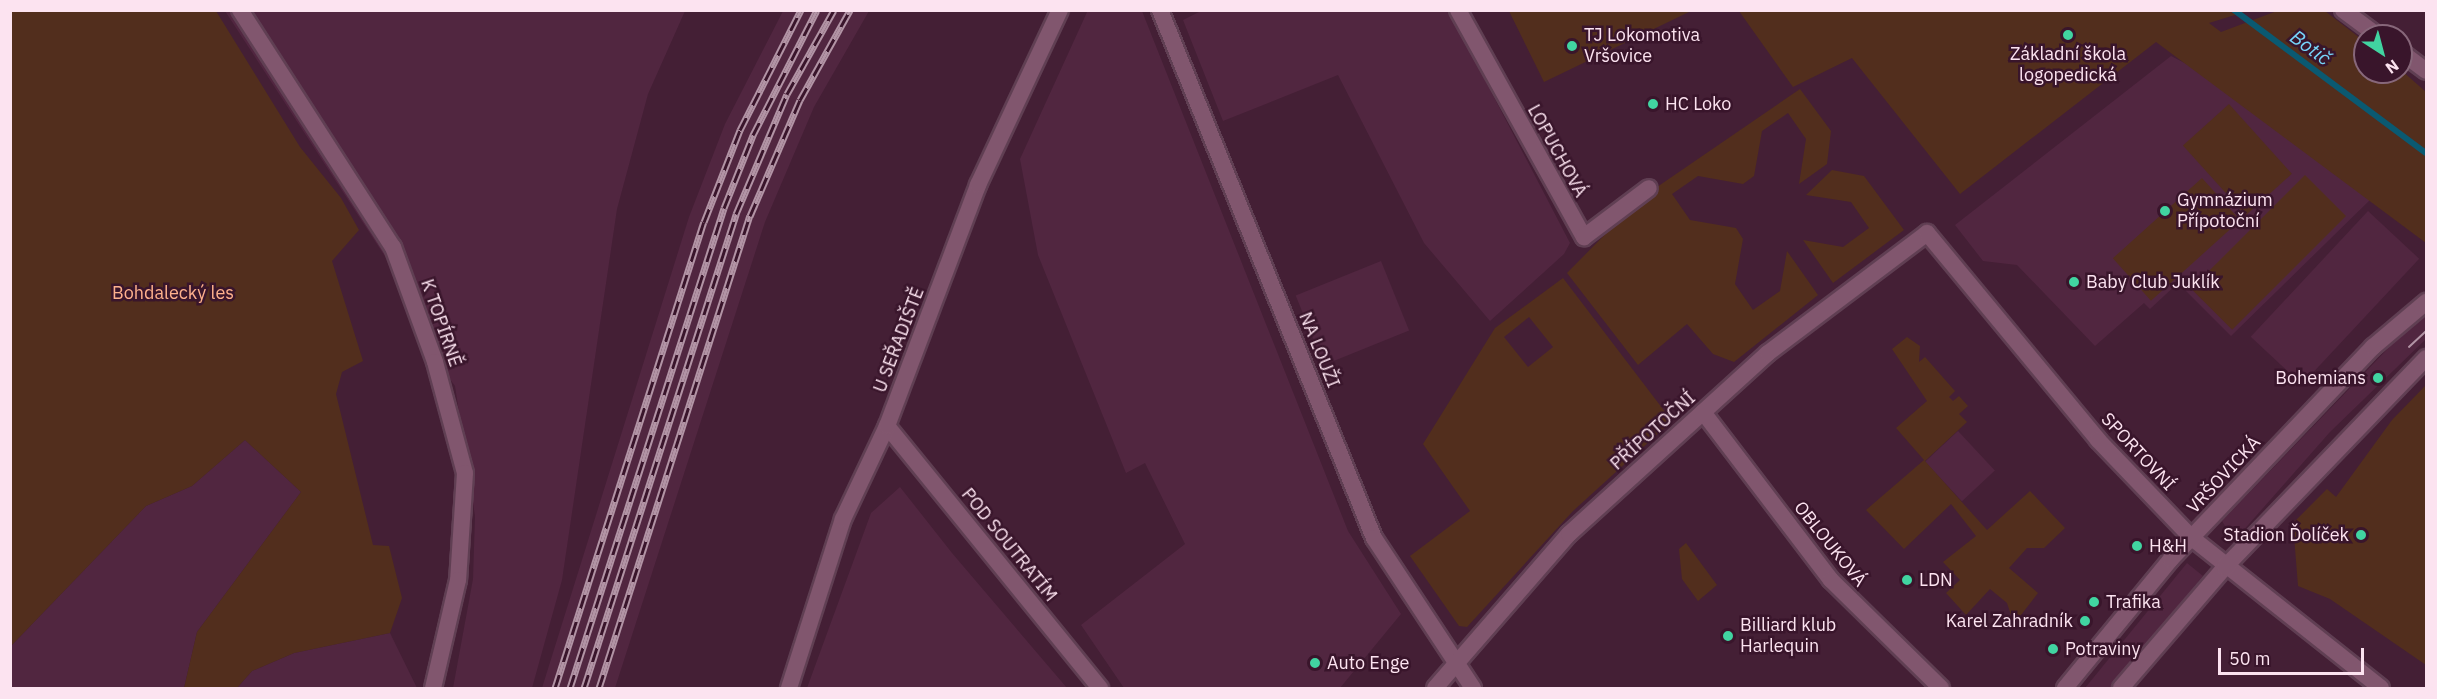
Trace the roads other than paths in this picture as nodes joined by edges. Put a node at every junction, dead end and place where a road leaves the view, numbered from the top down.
1 (240, 10) edge
2 (1060, 10) edge
3 (1160, 10) edge
4 (1458, 10) edge
5 (2343, 10) edge
6 (2362, 24) edge
7 (2413, 61) edge
8 (2427, 71) edge
9 (1649, 188) dead end
10 (1927, 233) joint
11 (2427, 302) edge
12 (2427, 358) edge
13 (1703, 412) junction
14 (887, 426) junction
15 (2192, 538) junction
16 (2225, 567) junction
17 (1455, 664) junction
18 (433, 688) edge
19 (789, 688) edge
20 (1100, 688) edge
21 (1435, 688) edge
22 (1473, 688) edge
23 (1941, 688) edge
24 (2065, 688) edge
25 (2121, 688) edge
26 (2381, 688) edge

1 - 18 street, K TOPÍRNĚ
2 - 14 street, U SEŘADIŠTĚ
3 - 17 street, NA LOUŽI
4 - 9 street, LOPUCHOVÁ
5 - 6 street
7 - 8 street
10 - 13 street, PŘÍPOTOČNÍ
10 - 15 street, SPORTOVNÍ
11 - 15 street, VRŠOVICKÁ
12 - 16 street
13 - 17 street, PŘÍPOTOČNÍ
13 - 23 street, OBLOUKOVÁ
14 - 19 street, U SEŘADIŠTĚ
14 - 20 street, POD SOUTRATÍM
15 - 16 street, SPORTOVNÍ
15 - 24 street, VRŠOVICKÁ
16 - 25 street
16 - 26 street, SPORTOVNÍ
17 - 21 street, PŘÍPOTOČNÍ
17 - 22 street, NA LOUŽI

